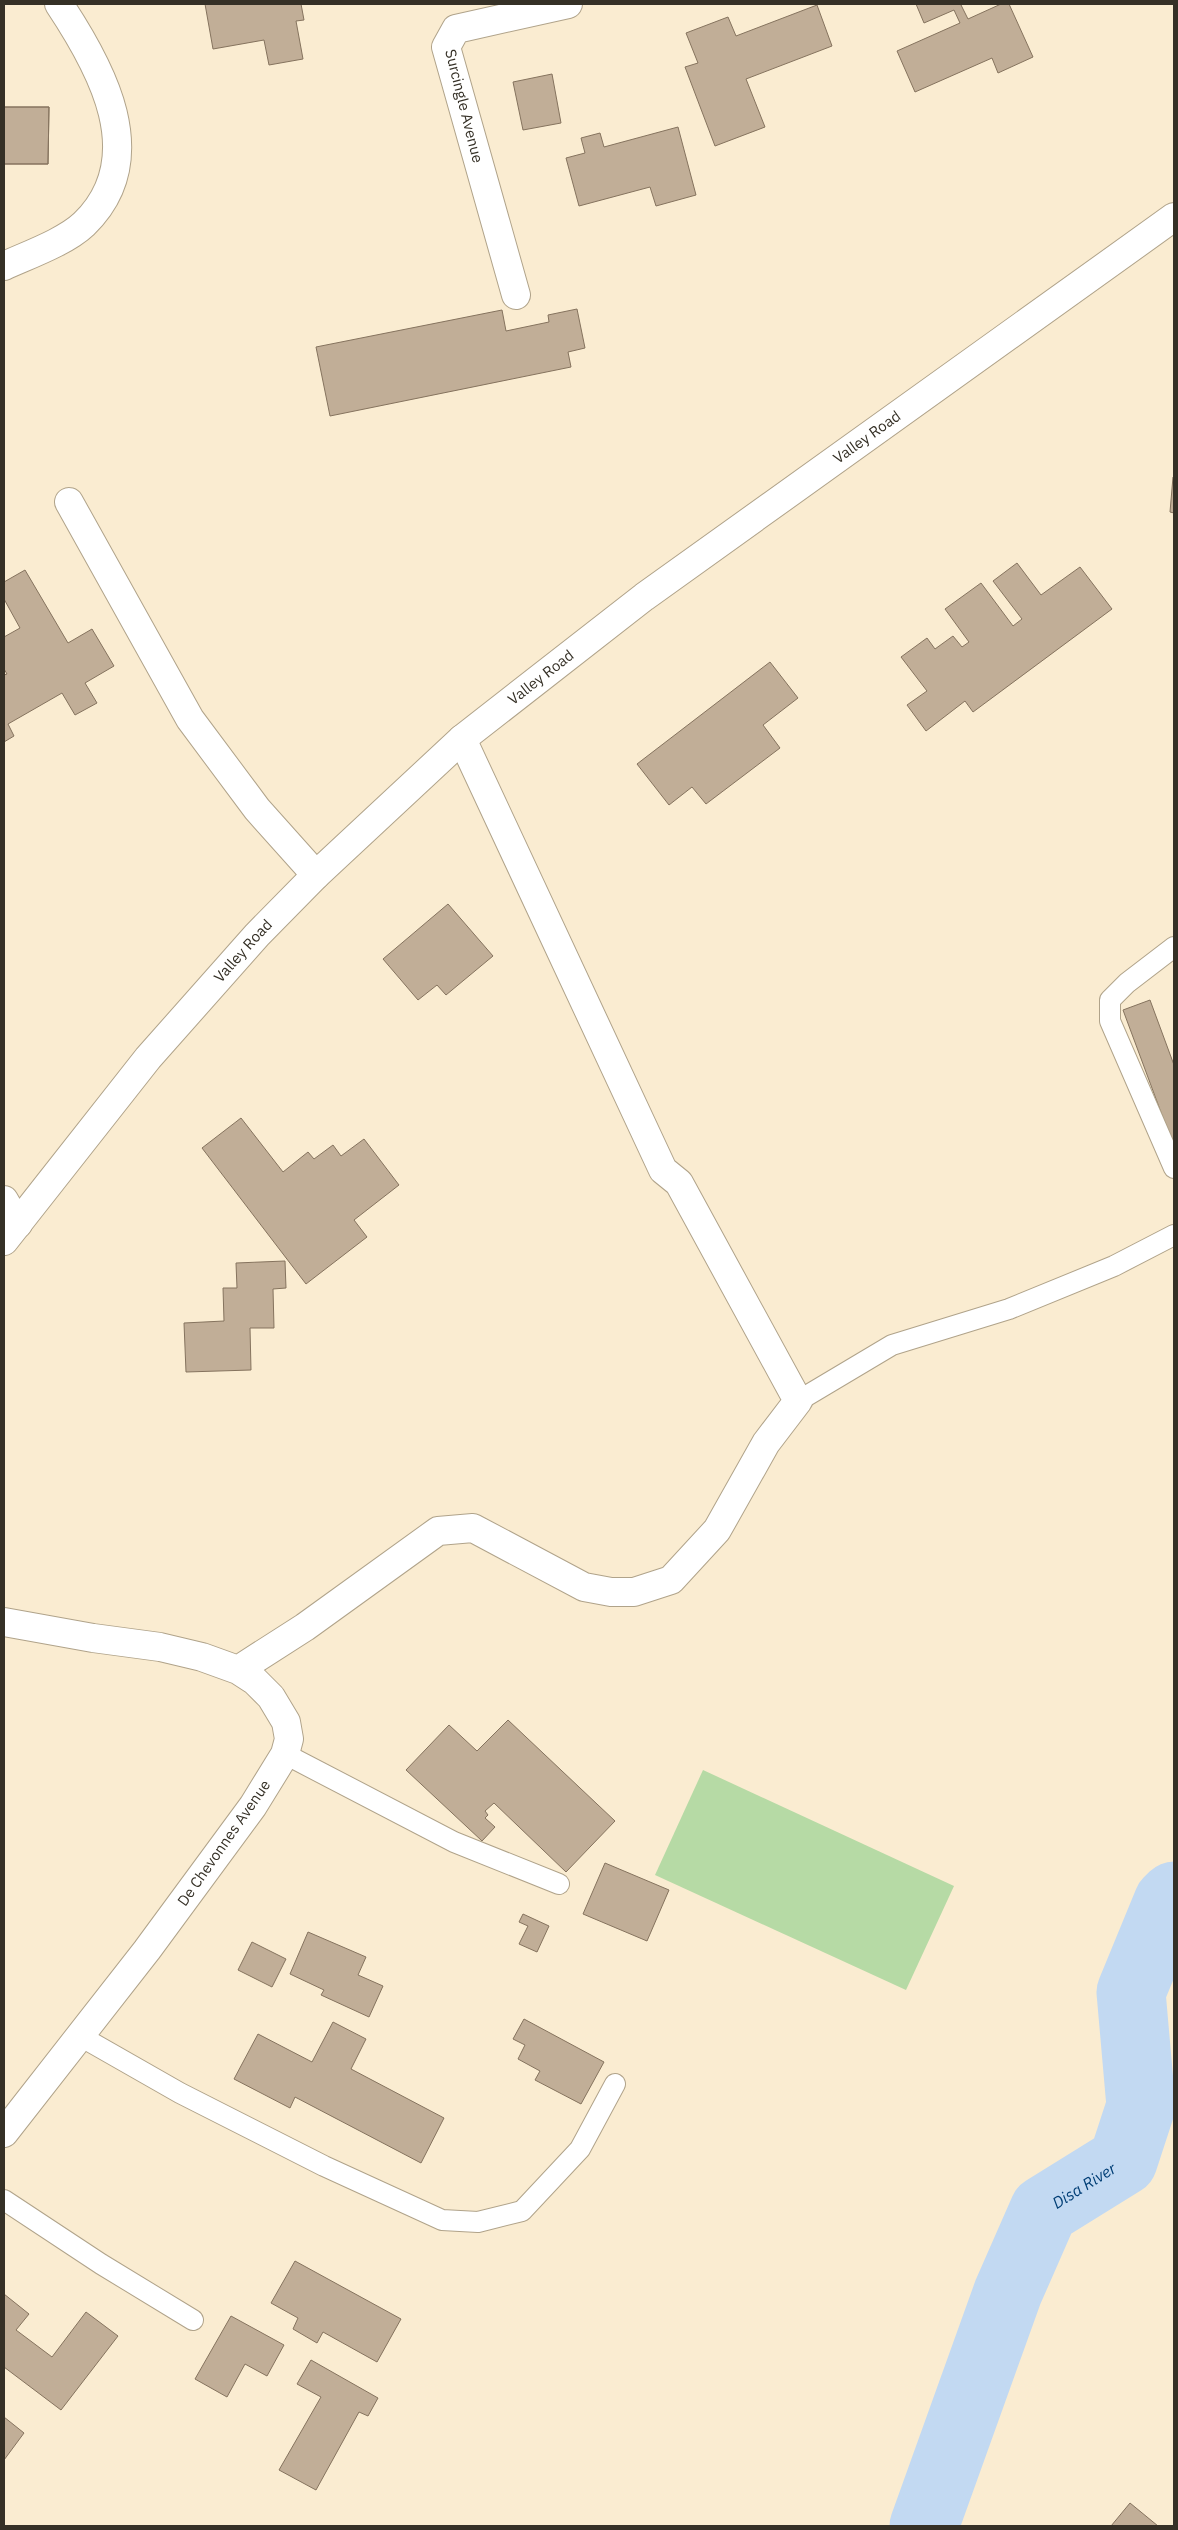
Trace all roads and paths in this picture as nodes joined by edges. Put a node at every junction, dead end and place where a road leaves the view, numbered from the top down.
1 (59, 4) edge
2 (568, 4) edge
3 (1174, 217) edge
4 (4, 266) edge
5 (516, 295) dead end
6 (69, 502) dead end
7 (462, 739) junction
8 (316, 875) junction
9 (1174, 947) edge
10 (1174, 1168) edge
11 (4, 1200) edge
12 (11, 1233) edge
13 (1174, 1235) edge
14 (798, 1402) junction
15 (4, 1622) edge
16 (238, 1670) junction
17 (285, 1754) junction
18 (559, 1884) dead end
19 (80, 2036) junction
20 (615, 2084) dead end
21 (4, 2133) edge
22 (4, 2200) edge
23 (193, 2320) dead end

1 - 4 street
2 - 5 street, Surcingle Avenue
3 - 7 street, Valley Road
6 - 8 street
7 - 8 street, Valley Road
7 - 14 street
8 - 12 street, Valley Road
9 - 10 lane
11 - 12 street
13 - 14 lane
14 - 16 street
15 - 16 street, De Chevonnes Avenue
16 - 17 street, De Chevonnes Avenue
17 - 18 lane
17 - 19 street, De Chevonnes Avenue
19 - 20 lane
19 - 21 street, De Chevonnes Avenue
22 - 23 lane

